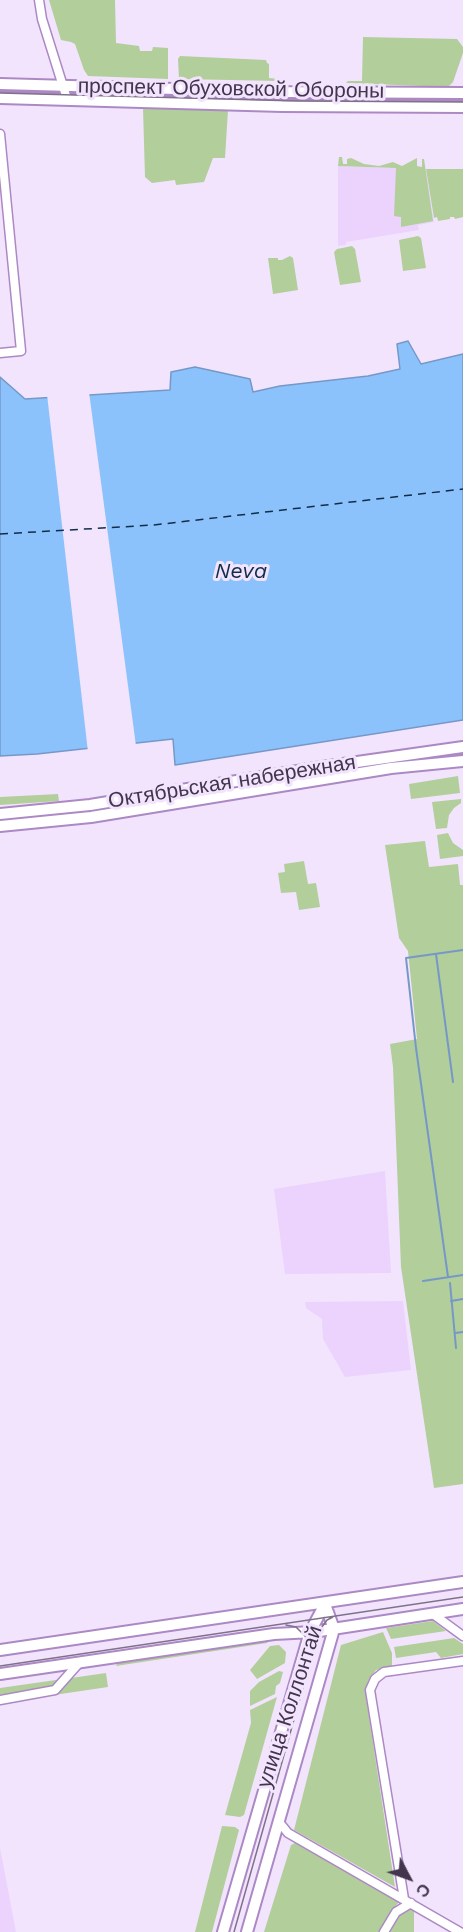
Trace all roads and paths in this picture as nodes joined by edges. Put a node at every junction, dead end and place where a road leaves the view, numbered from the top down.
1 (39, 0) edge
2 (0, 84) edge
3 (64, 86) junction
4 (463, 93) edge
5 (0, 98) edge
6 (67, 99) junction
7 (463, 107) edge
8 (0, 134) edge
9 (0, 353) edge
10 (463, 747) edge
11 (463, 761) edge
12 (0, 814) edge
13 (0, 826) edge
14 (463, 1582) edge
15 (325, 1604) junction
16 (463, 1609) edge
17 (433, 1614) junction
18 (334, 1629) junction
19 (310, 1632) junction
20 (463, 1636) edge
21 (0, 1650) edge
22 (463, 1661) edge
23 (79, 1663) junction
24 (0, 1674) edge
25 (0, 1700) edge
26 (279, 1822) junction
27 (407, 1901) junction
28 (223, 1932) edge
29 (248, 1932) edge
30 (384, 1932) edge
31 (460, 1932) edge

1 - 3 street
2 - 3 main road, проспект Обуховской Обороны
3 - 4 main road, проспект Обуховской Обороны
3 - 6 street
5 - 6 main road, проспект Обуховской Обороны
6 - 7 main road, проспект Обуховской Обороны
8 - 9 street
10 - 12 main road, Октябрьская набережная
11 - 13 main road, Октябрьская набережная
14 - 15 main road
15 - 18 main road, улица Коллонтай
15 - 19 main road, улица Коллонтай
15 - 21 main road
16 - 17 main road
17 - 18 main road
17 - 20 street
18 - 19 main road
18 - 26 main road, улица Коллонтай
19 - 23 main road
19 - 28 main road, улица Коллонтай
22 - 27 street
23 - 24 main road
23 - 25 street
26 - 27 street
26 - 29 main road, улица Коллонтай
27 - 30 street
27 - 31 street

